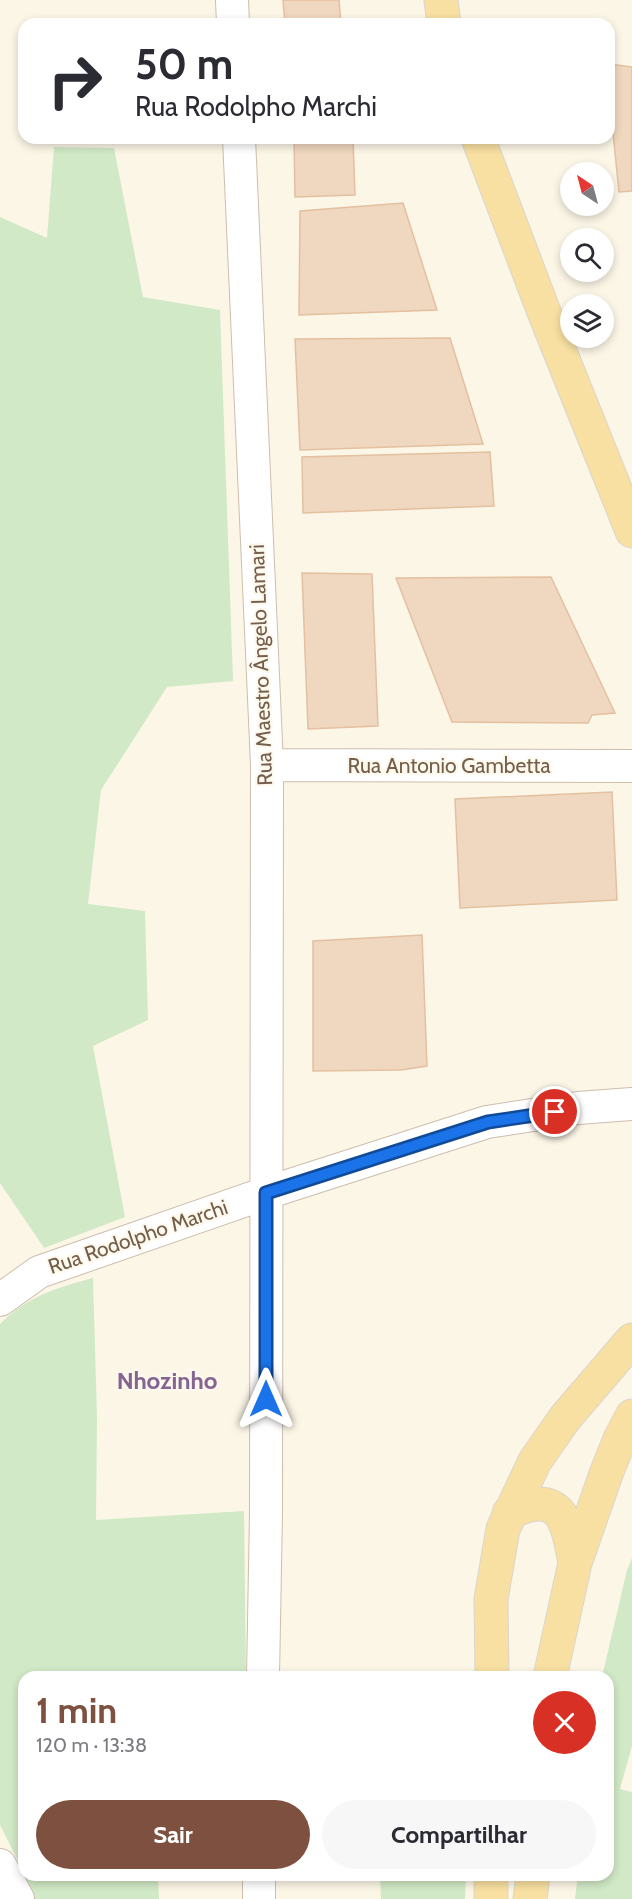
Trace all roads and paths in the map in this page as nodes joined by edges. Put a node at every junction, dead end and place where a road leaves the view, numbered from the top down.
1 (232, 0) edge
2 (441, 0) edge
3 (233, 18) edge
4 (443, 18) edge
5 (238, 144) edge
6 (480, 144) edge
7 (632, 531) edge
8 (267, 765) junction
9 (632, 766) edge
10 (632, 1104) edge
11 (266, 1193) junction
12 (0, 1300) edge
13 (632, 1340) edge
14 (632, 1416) edge
15 (509, 1513) junction
16 (575, 1563) junction
17 (263, 1671) edge
18 (492, 1671) edge
19 (551, 1671) edge
20 (0, 1864) edge
21 (259, 1881) edge
22 (491, 1881) edge
23 (532, 1881) edge
24 (18, 1899) edge
25 (259, 1899) edge
26 (491, 1899) edge
27 (531, 1899) edge

1 - 3 street
2 - 4 main road
5 - 8 street, Rua Maestro Ângelo Lamari
6 - 7 main road
8 - 9 street, Rua Antonio Gambetta
8 - 11 street, Rua Maestro Ângelo Lamari
10 - 11 street, Rua Rodolpho Marchi
11 - 12 street, Rua Rodolpho Marchi
11 - 17 street, Rua Maestro Ângelo Lamari
13 - 15 main road
14 - 16 main road
15 - 16 main road
15 - 18 main road
16 - 19 main road
20 - 24 street
21 - 25 street
22 - 26 main road
23 - 27 main road

